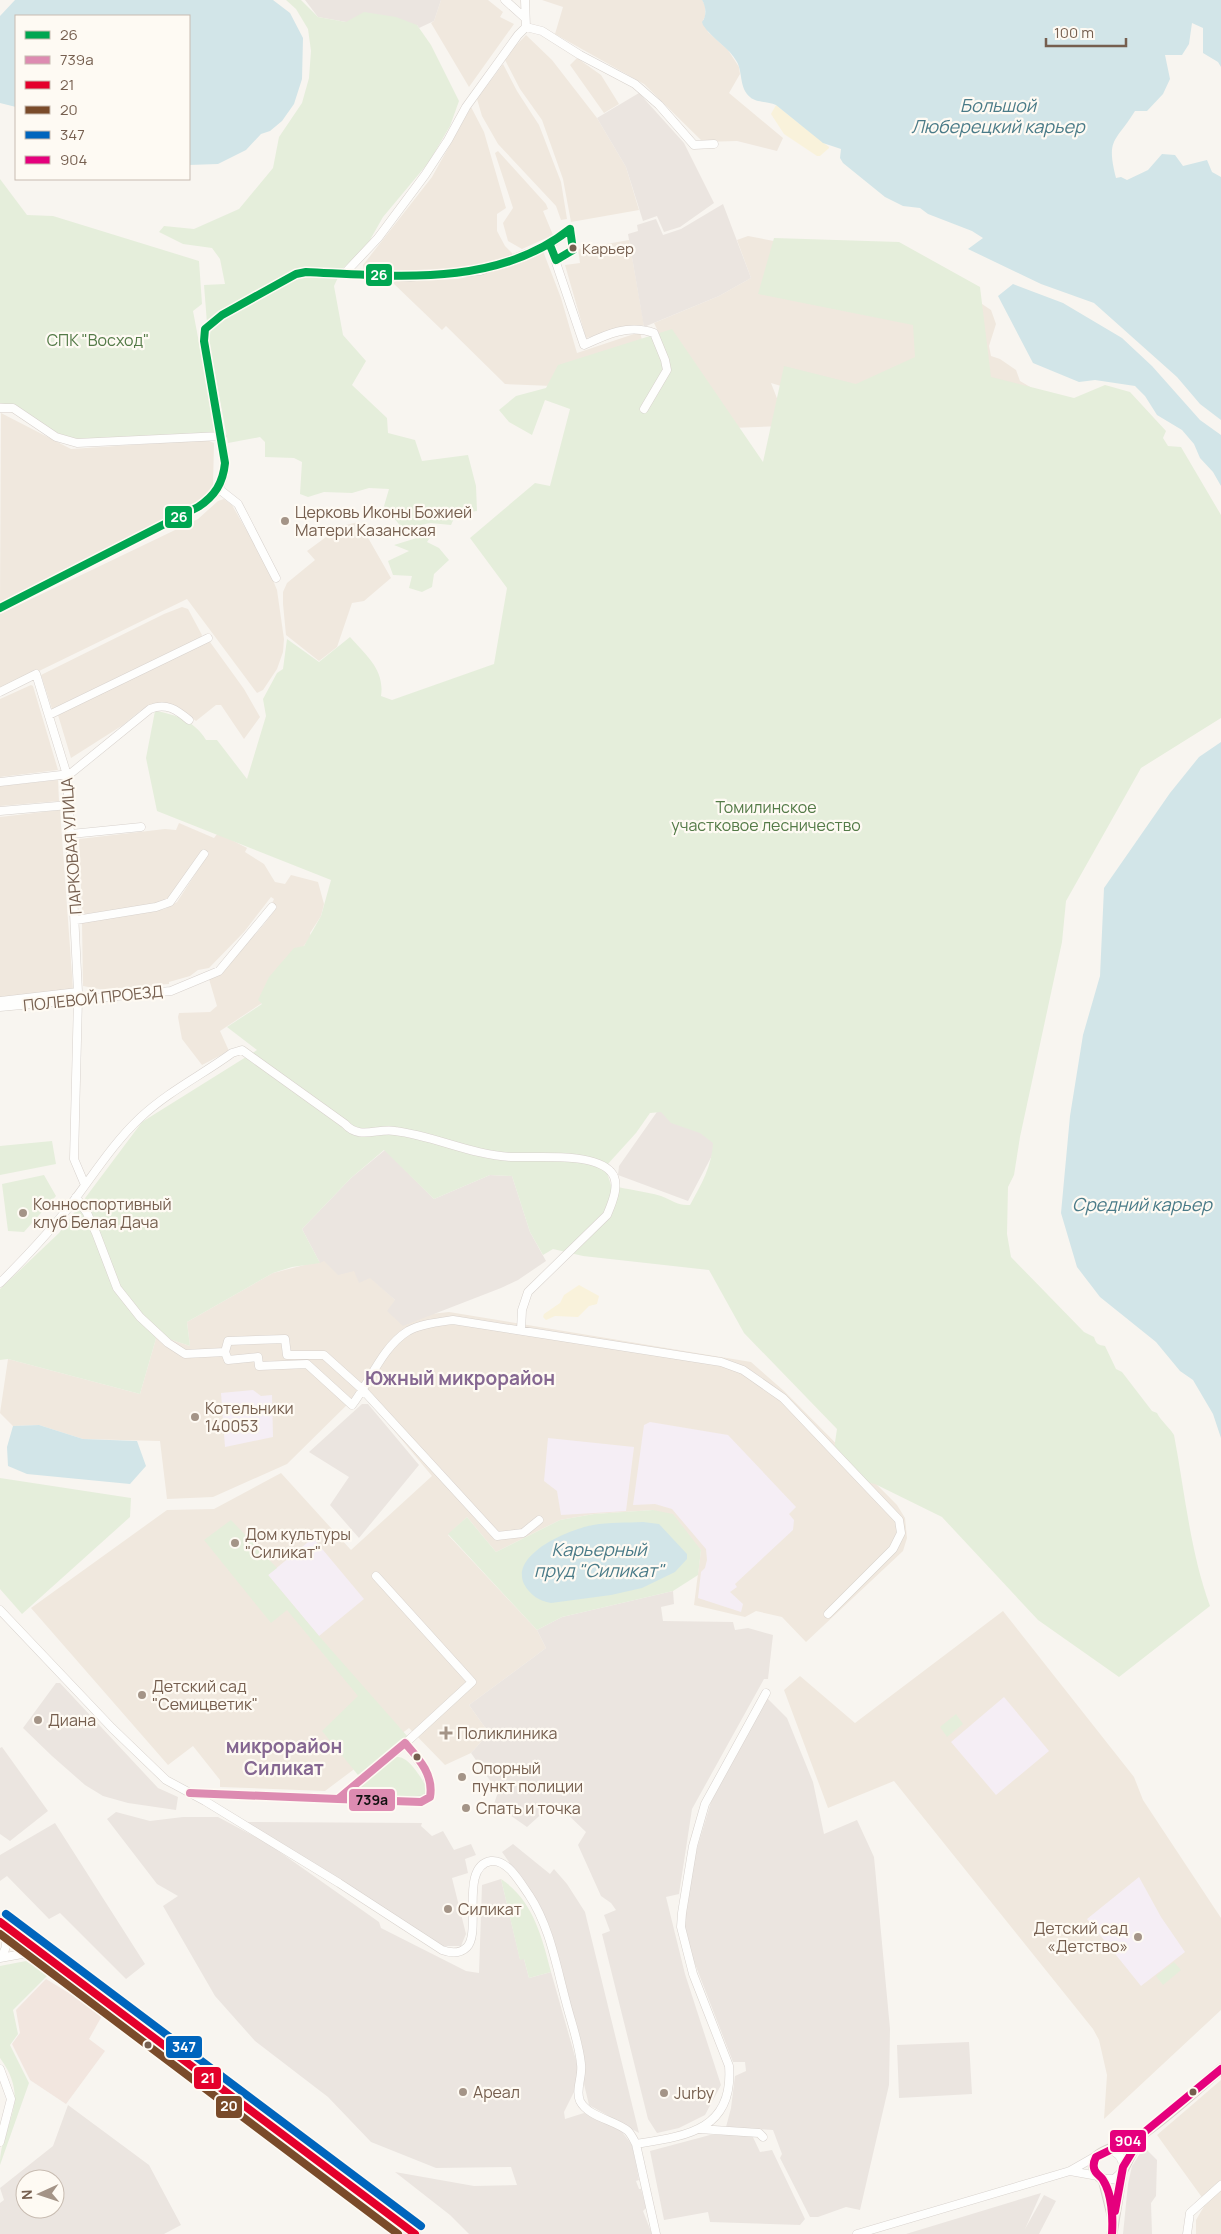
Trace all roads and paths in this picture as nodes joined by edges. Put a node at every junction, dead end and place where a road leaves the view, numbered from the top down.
1 (505, 0) edge
2 (525, 0) edge
3 (525, 18) junction
4 (526, 27) junction
5 (714, 144) dead end
6 (570, 229) dead end
7 (550, 245) junction
8 (344, 274) junction
9 (0, 408) edge
10 (644, 409) dead end
11 (222, 436) junction
12 (219, 489) junction
13 (276, 578) dead end
14 (0, 608) edge
15 (208, 638) dead end
16 (0, 692) edge
17 (49, 715) junction
18 (189, 720) dead end
19 (67, 775) junction
20 (0, 782) edge
21 (69, 805) junction
22 (0, 811) edge
23 (141, 827) dead end
24 (71, 834) junction
25 (204, 854) dead end
26 (272, 907) dead end
27 (76, 920) junction
28 (78, 996) junction
29 (0, 1001) edge
30 (0, 1007) edge
31 (85, 1185) junction
32 (76, 1197) junction
33 (0, 1283) edge
34 (520, 1330) junction
35 (224, 1352) junction
36 (363, 1390) junction
37 (539, 1520) dead end
38 (376, 1576) dead end
39 (0, 1610) edge
40 (828, 1614) dead end
41 (766, 1693) dead end
42 (405, 1743) junction
43 (190, 1792) junction
44 (337, 1799) junction
45 (0, 1922) edge
46 (0, 1926) edge
47 (0, 1958) edge
48 (58, 1964) junction
49 (0, 2069) edge
50 (1221, 2069) edge
51 (699, 2129) junction
52 (1140, 2136) junction
53 (763, 2137) dead end
54 (0, 2142) edge
55 (636, 2144) junction
56 (1110, 2150) junction
57 (1098, 2155) junction
58 (1123, 2169) junction
59 (1070, 2171) junction
60 (1100, 2178) junction
61 (1221, 2185) edge
62 (1113, 2219) junction
63 (416, 2234) edge
64 (656, 2234) edge
65 (857, 2234) edge
66 (1112, 2234) edge
67 (1187, 2234) edge

1 - 3 street
2 - 3 street
3 - 4 street
4 - 5 street
4 - 8 street
6 - 7 street
7 - 8 street
7 - 10 street
8 - 11 street
9 - 11 street
11 - 12 street
12 - 13 street
12 - 14 street
15 - 17 street
16 - 17 street, ПАРКОВАЯ УЛИЦА
17 - 19 street, ПАРКОВАЯ УЛИЦА
18 - 19 street
19 - 20 street
19 - 21 street, ПАРКОВАЯ УЛИЦА
21 - 22 street
21 - 24 street, ПАРКОВАЯ УЛИЦА
23 - 24 street
24 - 27 street, ПАРКОВАЯ УЛИЦА
25 - 27 street
26 - 28 street, ПОЛЕВОЙ ПРОЕЗД
27 - 28 street, ПАРКОВАЯ УЛИЦА
28 - 29 street
28 - 30 street, ПОЛЕВОЙ ПРОЕЗД
28 - 31 street, ПАРКОВАЯ УЛИЦА
31 - 32 street
31 - 34 street
32 - 33 street
32 - 35 street
34 - 36 street
34 - 40 street
35 - 36 street
35 - 36 street
36 - 37 street
38 - 42 street
39 - 43 street
41 - 51 street
42 - 44 street
42 - 44 street
43 - 44 street
43 - 55 street
45 - 48 main road
46 - 47 street
47 - 48 street
48 - 63 main road
49 - 54 street
50 - 52 main road
51 - 53 street
51 - 55 street
52 - 56 main road
52 - 58 main road
55 - 64 street
56 - 57 main road
56 - 58 street
57 - 59 street
57 - 60 main road
58 - 60 street
58 - 62 main road
59 - 60 street
59 - 65 street
60 - 62 main road
61 - 67 street
62 - 66 main road

